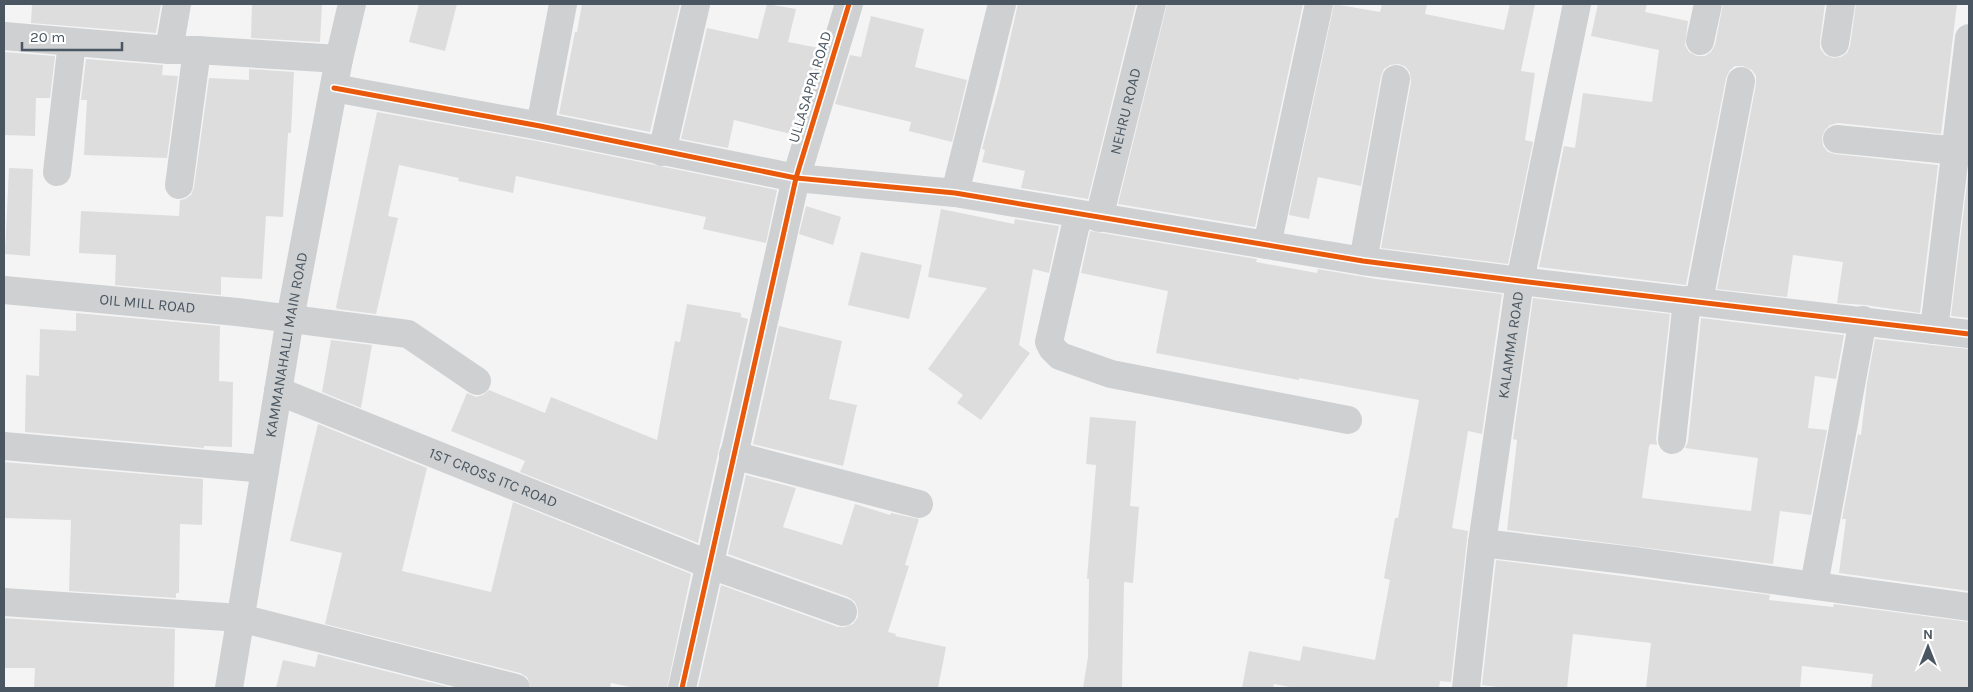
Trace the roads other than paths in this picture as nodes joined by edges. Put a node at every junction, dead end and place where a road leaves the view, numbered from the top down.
1 (177, 4) edge
2 (352, 4) edge
3 (563, 4) edge
4 (696, 4) edge
5 (848, 4) edge
6 (1002, 4) edge
7 (1152, 4) edge
8 (1319, 4) edge
9 (1577, 4) edge
10 (1708, 4) edge
11 (1841, 4) edge
12 (4, 36) edge
13 (1969, 38) edge
14 (1700, 41) dead end
15 (72, 42) junction
16 (1834, 44) dead end
17 (169, 50) junction
18 (197, 50) junction
19 (339, 59) junction
20 (1396, 80) dead end
21 (1741, 80) dead end
22 (334, 88) junction
23 (540, 126) junction
24 (1837, 139) dead end
25 (1962, 151) edge
26 (662, 152) junction
27 (57, 172) dead end
28 (796, 178) junction
29 (179, 184) dead end
30 (955, 193) junction
31 (1089, 216) junction
32 (1267, 245) junction
33 (1363, 261) junction
34 (1520, 281) junction
35 (4, 290) edge
36 (1693, 300) junction
37 (290, 319) junction
38 (1863, 320) junction
39 (1934, 330) junction
40 (1969, 334) edge
41 (477, 381) dead end
42 (278, 391) junction
43 (1348, 420) dead end
44 (1672, 440) dead end
45 (4, 446) edge
46 (733, 454) junction
47 (265, 469) junction
48 (919, 504) dead end
49 (1482, 542) junction
50 (708, 564) junction
51 (1814, 584) junction
52 (4, 602) edge
53 (1969, 607) edge
54 (843, 612) dead end
55 (240, 618) junction
56 (229, 688) edge
57 (516, 688) edge
58 (682, 688) edge
59 (1466, 688) edge

1 - 17 street
2 - 19 street, KAMMANAHALLI MAIN ROAD
3 - 23 street
4 - 26 street
5 - 28 street, ULLASAPPA ROAD
6 - 30 street
7 - 31 street, NEHRU ROAD
8 - 32 street
9 - 34 street, KALAMMA ROAD
10 - 14 street
11 - 16 street
12 - 15 street
13 - 25 street
15 - 17 street
15 - 27 street
17 - 18 street
18 - 19 street
18 - 29 street
19 - 22 street, KAMMANAHALLI MAIN ROAD
20 - 33 street
21 - 36 street
22 - 23 street
22 - 37 street, KAMMANAHALLI MAIN ROAD
23 - 26 street
24 - 25 street
25 - 39 street
26 - 28 street
28 - 30 street
28 - 46 street, ULLASAPPA ROAD
30 - 31 street
31 - 32 street
31 - 43 street, NEHRU ROAD
32 - 33 street
33 - 34 street
34 - 36 street
34 - 49 street, KALAMMA ROAD
35 - 37 street, OIL MILL ROAD
36 - 38 street
36 - 44 street
37 - 41 street, OIL MILL ROAD
37 - 42 street, KAMMANAHALLI MAIN ROAD
38 - 39 street
38 - 51 street
39 - 40 street
42 - 47 street, KAMMANAHALLI MAIN ROAD
42 - 50 street, 1ST CROSS ITC ROAD
45 - 47 street
46 - 48 street
46 - 50 street, ULLASAPPA ROAD
47 - 55 street, KAMMANAHALLI MAIN ROAD
49 - 51 street
49 - 59 street, KALAMMA ROAD
50 - 54 street, 1ST CROSS ITC ROAD
50 - 58 street, ULLASAPPA ROAD
51 - 53 street
52 - 55 street
55 - 56 street, KAMMANAHALLI MAIN ROAD
55 - 57 street

